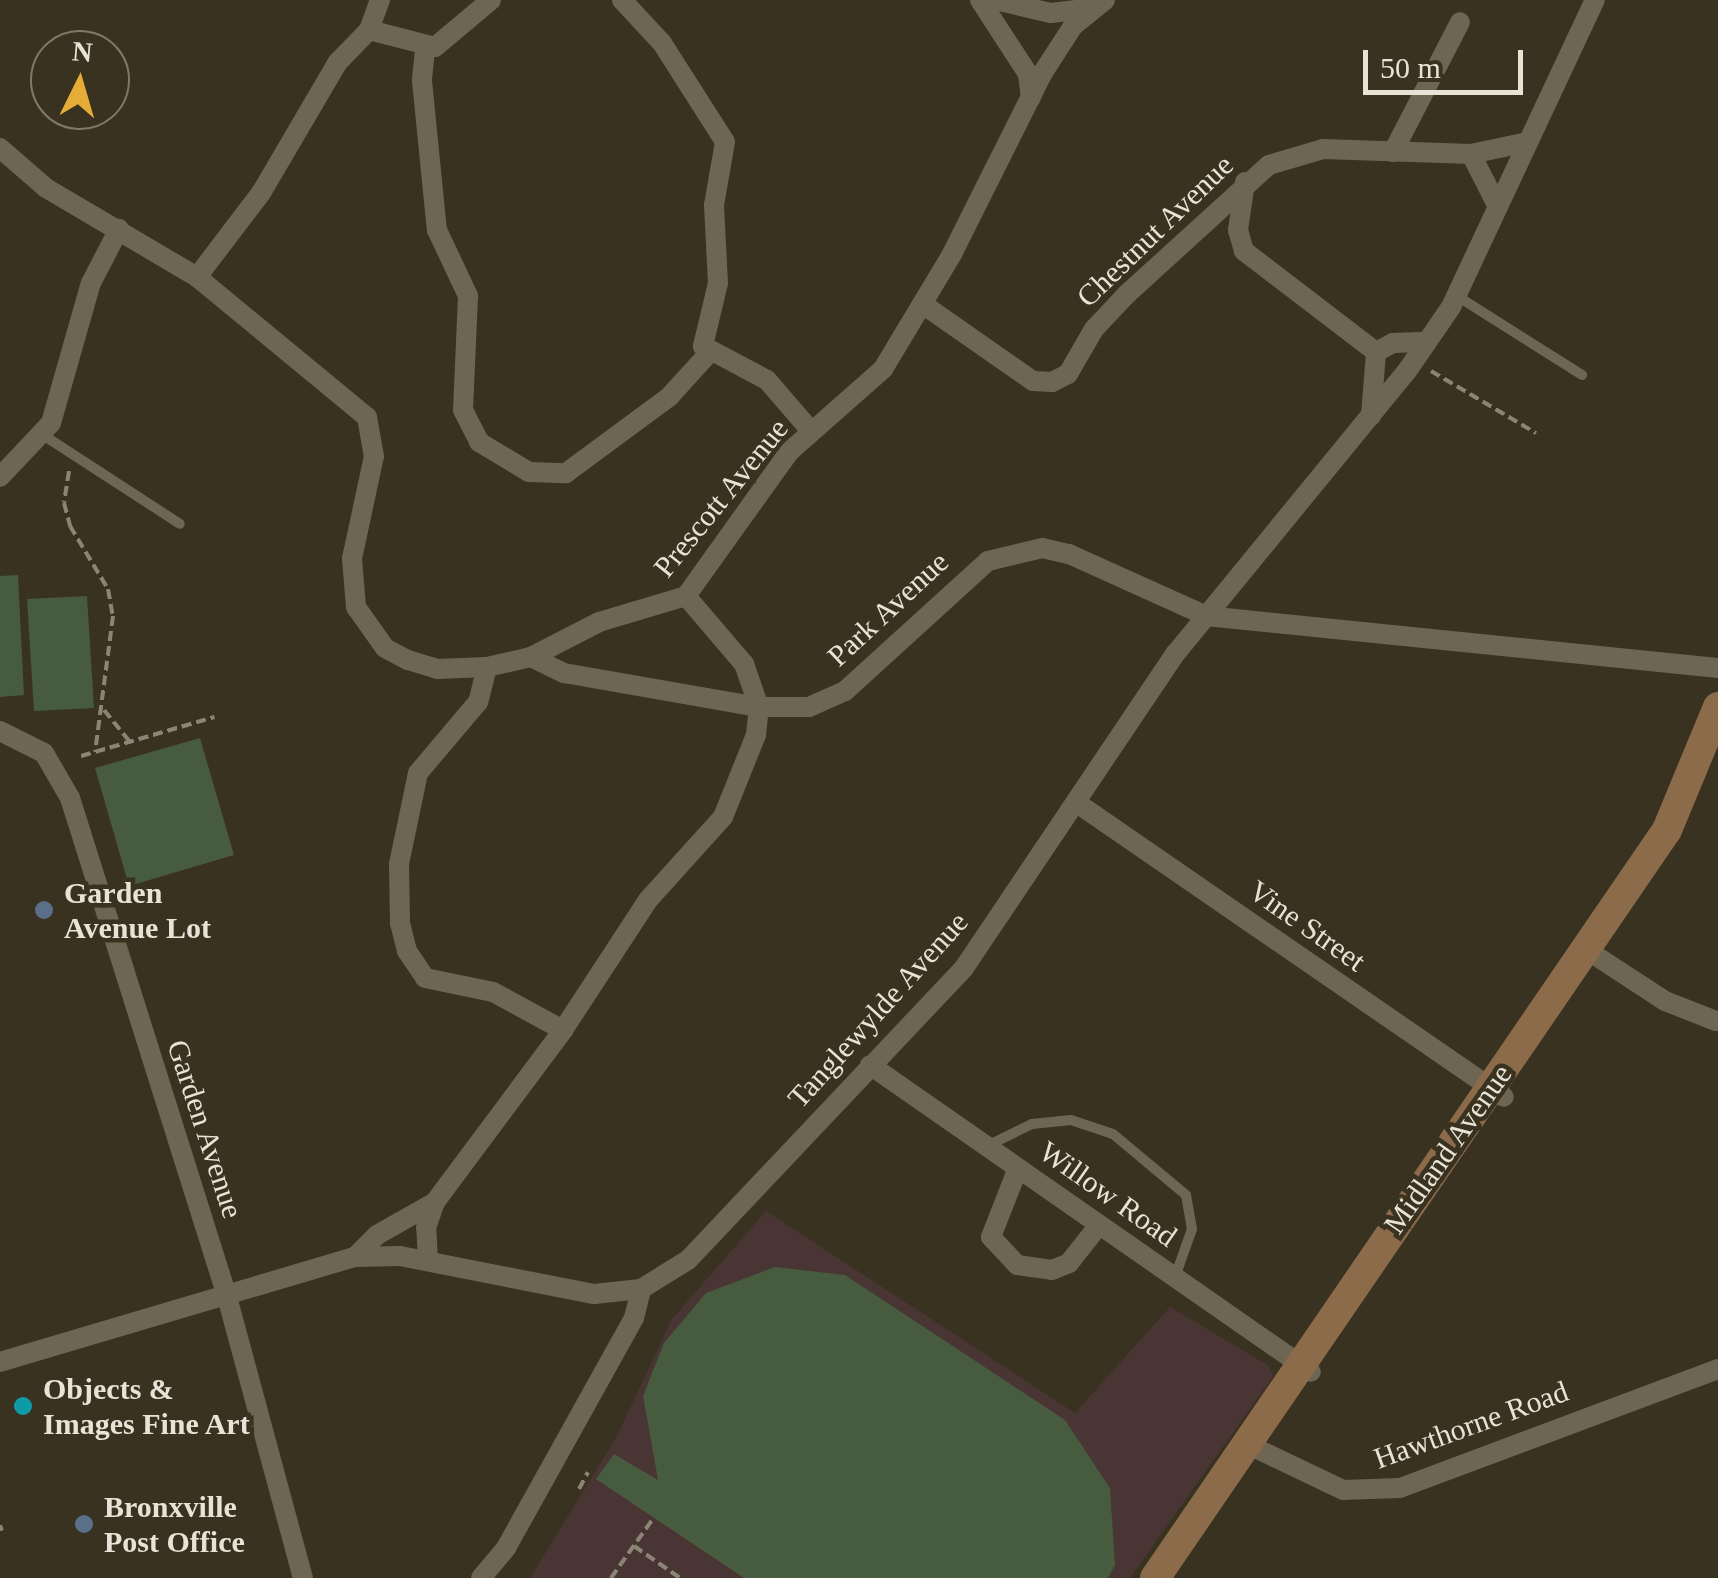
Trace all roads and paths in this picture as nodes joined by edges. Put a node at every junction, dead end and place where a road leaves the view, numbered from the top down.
1 (380, 0) edge
2 (491, 0) edge
3 (622, 0) edge
4 (980, 0) edge
5 (994, 0) edge
6 (1596, 0) edge
7 (1101, 3) edge
8 (1460, 22) dead end
9 (370, 30) junction
10 (425, 50) junction
11 (1031, 99) junction
12 (1524, 143) junction
13 (0, 148) edge
14 (1393, 152) junction
15 (1472, 154) junction
16 (1244, 182) junction
17 (1496, 203) junction
18 (118, 230) junction
19 (197, 276) junction
20 (1456, 296) junction
21 (924, 305) junction
22 (1421, 350) junction
23 (1376, 352) junction
24 (709, 353) junction
25 (1582, 375) dead end
26 (1371, 416) junction
27 (812, 431) junction
28 (1536, 433) dead end
29 (42, 436) junction
30 (71, 453) junction
31 (0, 477) edge
32 (180, 524) dead end
33 (686, 596) junction
34 (1206, 616) junction
35 (531, 657) junction
36 (487, 667) junction
37 (1718, 668) edge
38 (759, 707) junction
39 (1718, 707) edge
40 (102, 708) junction
41 (214, 717) dead end
42 (0, 731) edge
43 (129, 741) junction
44 (95, 752) junction
45 (81, 756) dead end
46 (1718, 760) edge
47 (1077, 803) junction
48 (1594, 954) junction
49 (1716, 1021) edge
50 (563, 1030) junction
51 (870, 1065) junction
52 (1497, 1092) junction
53 (986, 1146) junction
54 (1018, 1168) junction
55 (435, 1202) junction
56 (1099, 1225) junction
57 (355, 1257) junction
58 (428, 1261) junction
59 (1175, 1278) junction
60 (641, 1288) junction
61 (226, 1293) junction
62 (0, 1362) edge
63 (1306, 1368) junction
64 (1718, 1368) edge
65 (1254, 1448) junction
66 (588, 1472) dead end
67 (579, 1489) dead end
68 (652, 1520) dead end
69 (634, 1546) junction
70 (303, 1578) edge
71 (481, 1578) edge
72 (611, 1578) edge
73 (680, 1578) edge
74 (1155, 1578) edge
75 (1174, 1578) edge

1 - 9 street
2 - 10 street
3 - 24 street
4 - 11 street
5 - 7 street
6 - 12 street
7 - 11 street, Prescott Avenue
8 - 14 street
9 - 10 street
9 - 19 street
10 - 24 street
11 - 21 street, Prescott Avenue
12 - 15 street, Chestnut Avenue
12 - 17 street
13 - 18 street, Prescott Avenue
14 - 15 street, Chestnut Avenue
14 - 16 street, Chestnut Avenue
15 - 17 street
16 - 21 street, Chestnut Avenue
16 - 23 street
17 - 20 street
18 - 19 street, Prescott Avenue
18 - 29 street
19 - 36 street, Prescott Avenue
20 - 22 street
20 - 25 lane
21 - 27 street, Prescott Avenue
22 - 23 street
22 - 26 street
22 - 28 path
23 - 26 street
24 - 27 street
26 - 34 street
27 - 33 street, Prescott Avenue
29 - 30 lane
29 - 31 street
30 - 32 lane
30 - 40 path
33 - 35 street, Prescott Avenue
33 - 38 street
34 - 37 street
34 - 38 street, Park Avenue
34 - 47 street, Tanglewylde Avenue
35 - 36 street, Prescott Avenue
35 - 38 street, Park Avenue
36 - 50 street
38 - 50 street
39 - 48 street, Midland Avenue
40 - 43 path
40 - 44 path
41 - 43 path
42 - 61 street, Garden Avenue
43 - 44 path
44 - 45 path
46 - 48 street, Midland Avenue
47 - 51 street, Tanglewylde Avenue
47 - 52 street, Vine Street
48 - 49 street
48 - 52 street, Midland Avenue
50 - 55 street
51 - 53 street, Willow Road
51 - 60 street, Tanglewylde Avenue
52 - 63 street, Midland Avenue
53 - 54 street, Willow Road
53 - 59 lane
54 - 56 street, Willow Road
54 - 56 street
55 - 57 street
55 - 58 street
56 - 59 street, Willow Road
57 - 58 street, Tanglewylde Avenue
57 - 61 street, Tanglewylde Avenue
58 - 60 street, Tanglewylde Avenue
59 - 63 street, Willow Road
60 - 71 street
61 - 62 street, Tanglewylde Avenue
61 - 70 street, Garden Avenue
63 - 65 street, Midland Avenue
64 - 65 street, Hawthorne Road
65 - 74 street, Midland Avenue
65 - 75 street, Midland Avenue
66 - 67 path
68 - 69 path
69 - 72 path
69 - 73 path

